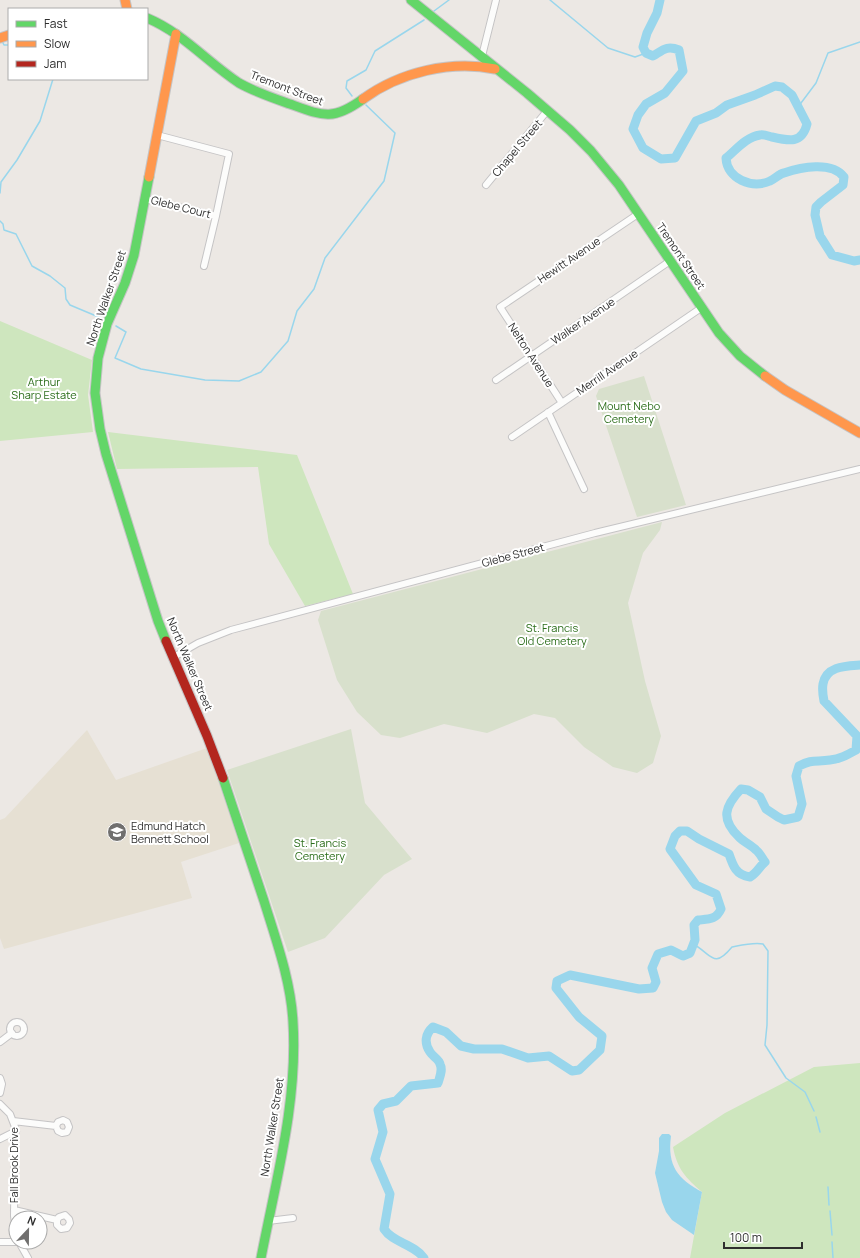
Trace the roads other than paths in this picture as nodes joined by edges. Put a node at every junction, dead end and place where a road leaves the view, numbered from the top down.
1 (411, 0) edge
2 (496, 0) edge
3 (148, 19) edge
4 (176, 34) junction
5 (482, 56) junction
6 (499, 70) junction
7 (547, 111) junction
8 (157, 135) junction
9 (486, 185) dead end
10 (145, 199) junction
11 (638, 214) junction
12 (216, 216) junction
13 (670, 262) junction
14 (204, 266) dead end
15 (500, 307) joint
16 (701, 308) junction
17 (532, 355) junction
18 (496, 380) dead end
19 (562, 403) junction
20 (548, 412) junction
21 (860, 433) edge
22 (512, 437) dead end
23 (860, 468) edge
24 (584, 489) dead end
25 (172, 658) junction
26 (12, 1033) dead end
27 (0, 1042) edge
28 (0, 1078) edge
29 (0, 1093) edge
30 (0, 1104) edge
31 (14, 1121) junction
32 (56, 1126) dead end
33 (16, 1131) junction
34 (0, 1139) edge
35 (14, 1210) edge
36 (48, 1218) edge
37 (293, 1218) dead end
38 (57, 1220) dead end
39 (268, 1221) junction
40 (261, 1258) edge

1 - 5 main road, Tremont Street
2 - 5 street
3 - 4 main road, Tremont Street
4 - 6 main road, Tremont Street
4 - 8 main road, North Walker Street
5 - 6 main road, Tremont Street
6 - 7 main road, Tremont Street
7 - 9 street, Chapel Street
7 - 11 main road, Tremont Street
8 - 10 main road, North Walker Street
8 - 12 street, Glebe Court
10 - 12 street, Glebe Court
10 - 25 main road, North Walker Street
11 - 13 main road, Tremont Street
11 - 15 street, Hewitt Avenue
12 - 14 street, Glebe Court
13 - 16 main road, Tremont Street
13 - 17 street, Walker Avenue
15 - 17 street, Nelton Avenue
16 - 19 street, Merrill Avenue
16 - 21 main road, Tremont Street
17 - 18 street, Walker Avenue
17 - 19 street, Nelton Avenue
19 - 20 street, Merrill Avenue
20 - 22 street, Merrill Avenue
20 - 24 street
23 - 25 street, Glebe Street
25 - 39 main road, North Walker Street
26 - 27 street
28 - 29 street
30 - 31 street, Fall Brook Drive
31 - 32 street
31 - 33 street, Fall Brook Drive
33 - 34 street
33 - 35 street, Fall Brook Drive
36 - 38 street
37 - 39 street
39 - 40 main road, North Walker Street

